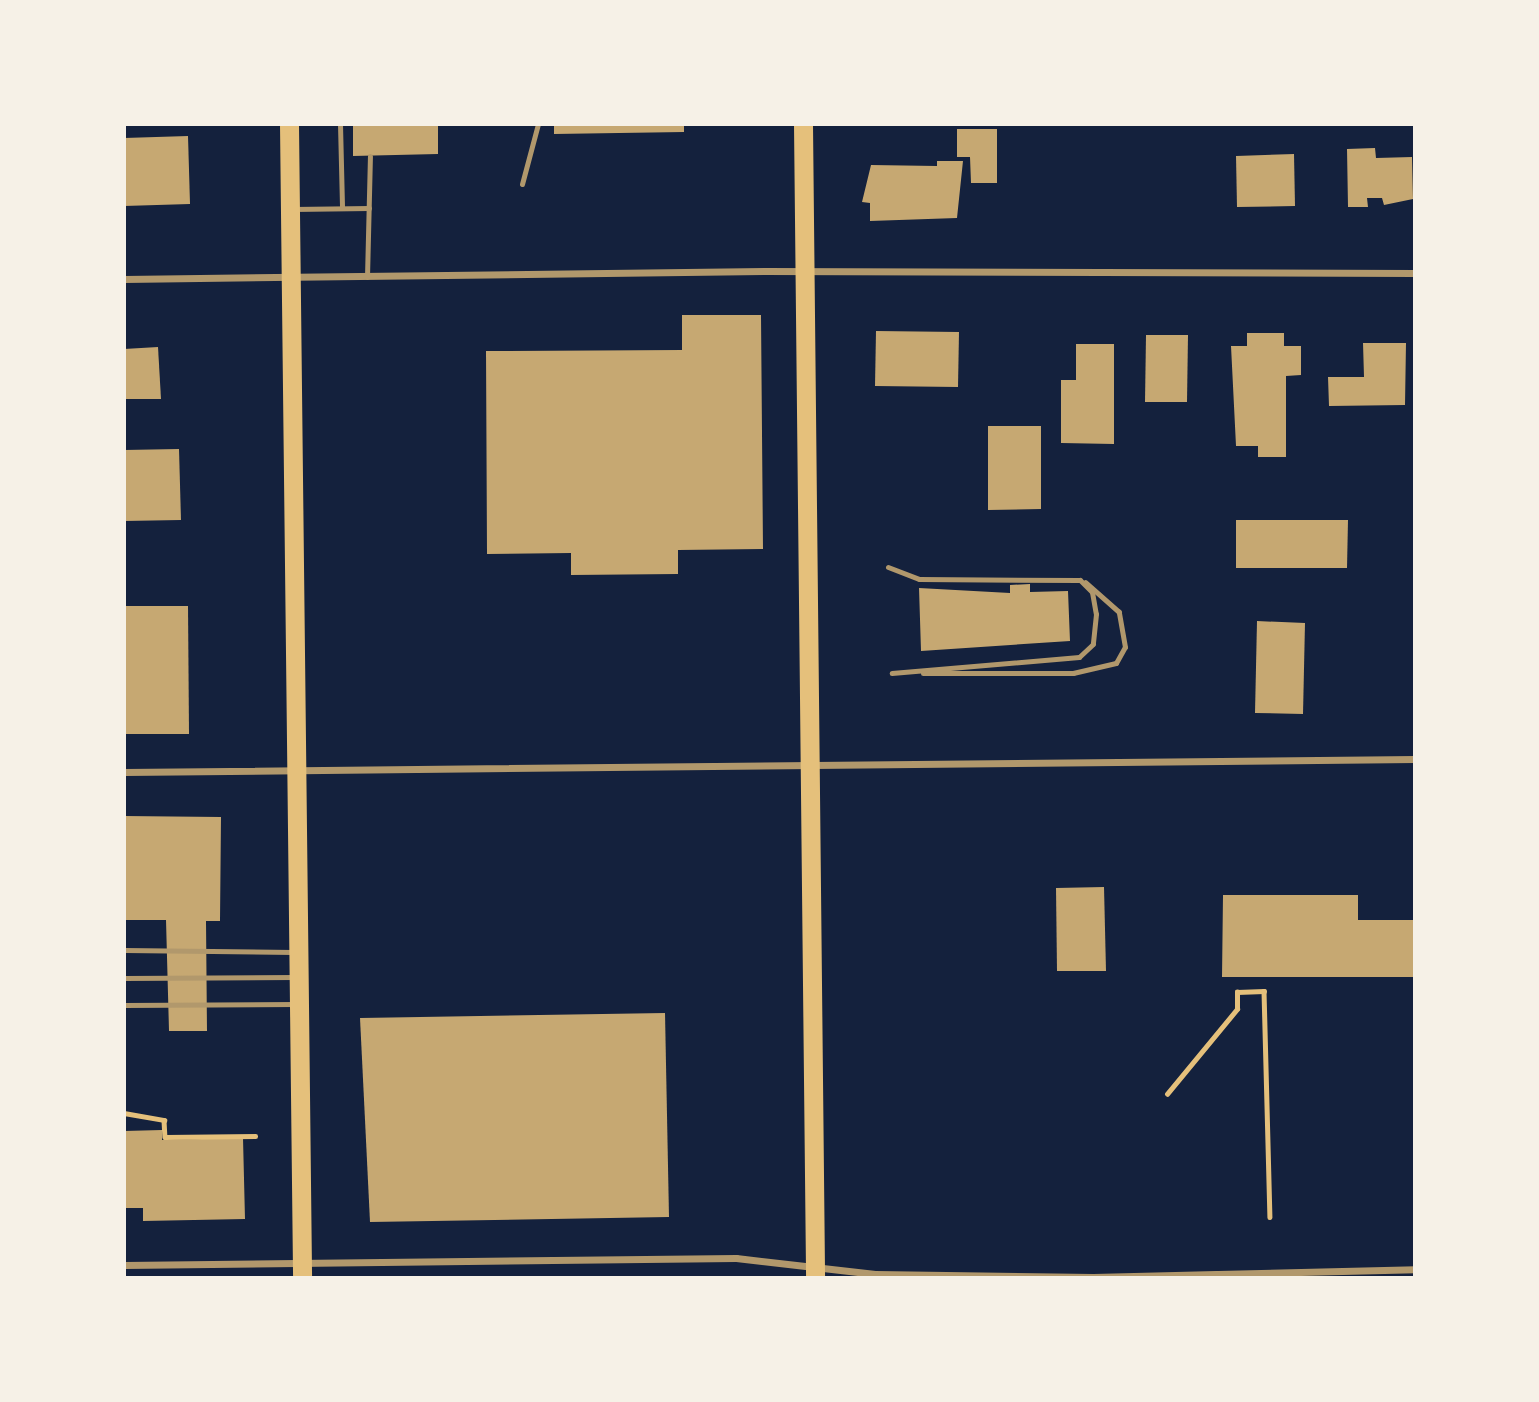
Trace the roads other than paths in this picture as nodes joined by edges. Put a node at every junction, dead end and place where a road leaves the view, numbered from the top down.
1 (289, 124) edge
2 (340, 124) edge
3 (538, 124) edge
4 (803, 124) edge
5 (370, 156) dead end
6 (522, 184) dead end
7 (342, 208) junction
8 (369, 208) junction
9 (289, 209) junction
10 (805, 271) junction
11 (1415, 274) edge
12 (368, 276) junction
13 (289, 278) junction
14 (124, 279) edge
15 (888, 567) dead end
16 (1080, 580) junction
17 (1415, 759) edge
18 (810, 766) junction
19 (296, 770) junction
20 (124, 772) edge
21 (124, 950) edge
22 (298, 952) junction
23 (299, 977) junction
24 (124, 978) edge
25 (299, 1004) junction
26 (124, 1005) edge
27 (124, 1265) edge
28 (1415, 1269) edge
29 (302, 1270) edge
30 (815, 1272) edge

1 - 9 highway
2 - 7 lane
3 - 6 lane
4 - 10 highway
5 - 8 lane
7 - 8 lane
7 - 9 lane
8 - 12 lane
9 - 13 highway
10 - 11 street
10 - 12 street
10 - 18 highway
12 - 13 street
13 - 14 street
13 - 19 highway
15 - 16 lane
16 - 16 lane
17 - 18 street
18 - 19 street
18 - 30 highway
19 - 20 street
19 - 22 highway
21 - 22 lane
22 - 23 highway
23 - 24 lane
23 - 25 highway
25 - 26 lane
25 - 29 highway
27 - 29 street
28 - 30 street
29 - 30 street

